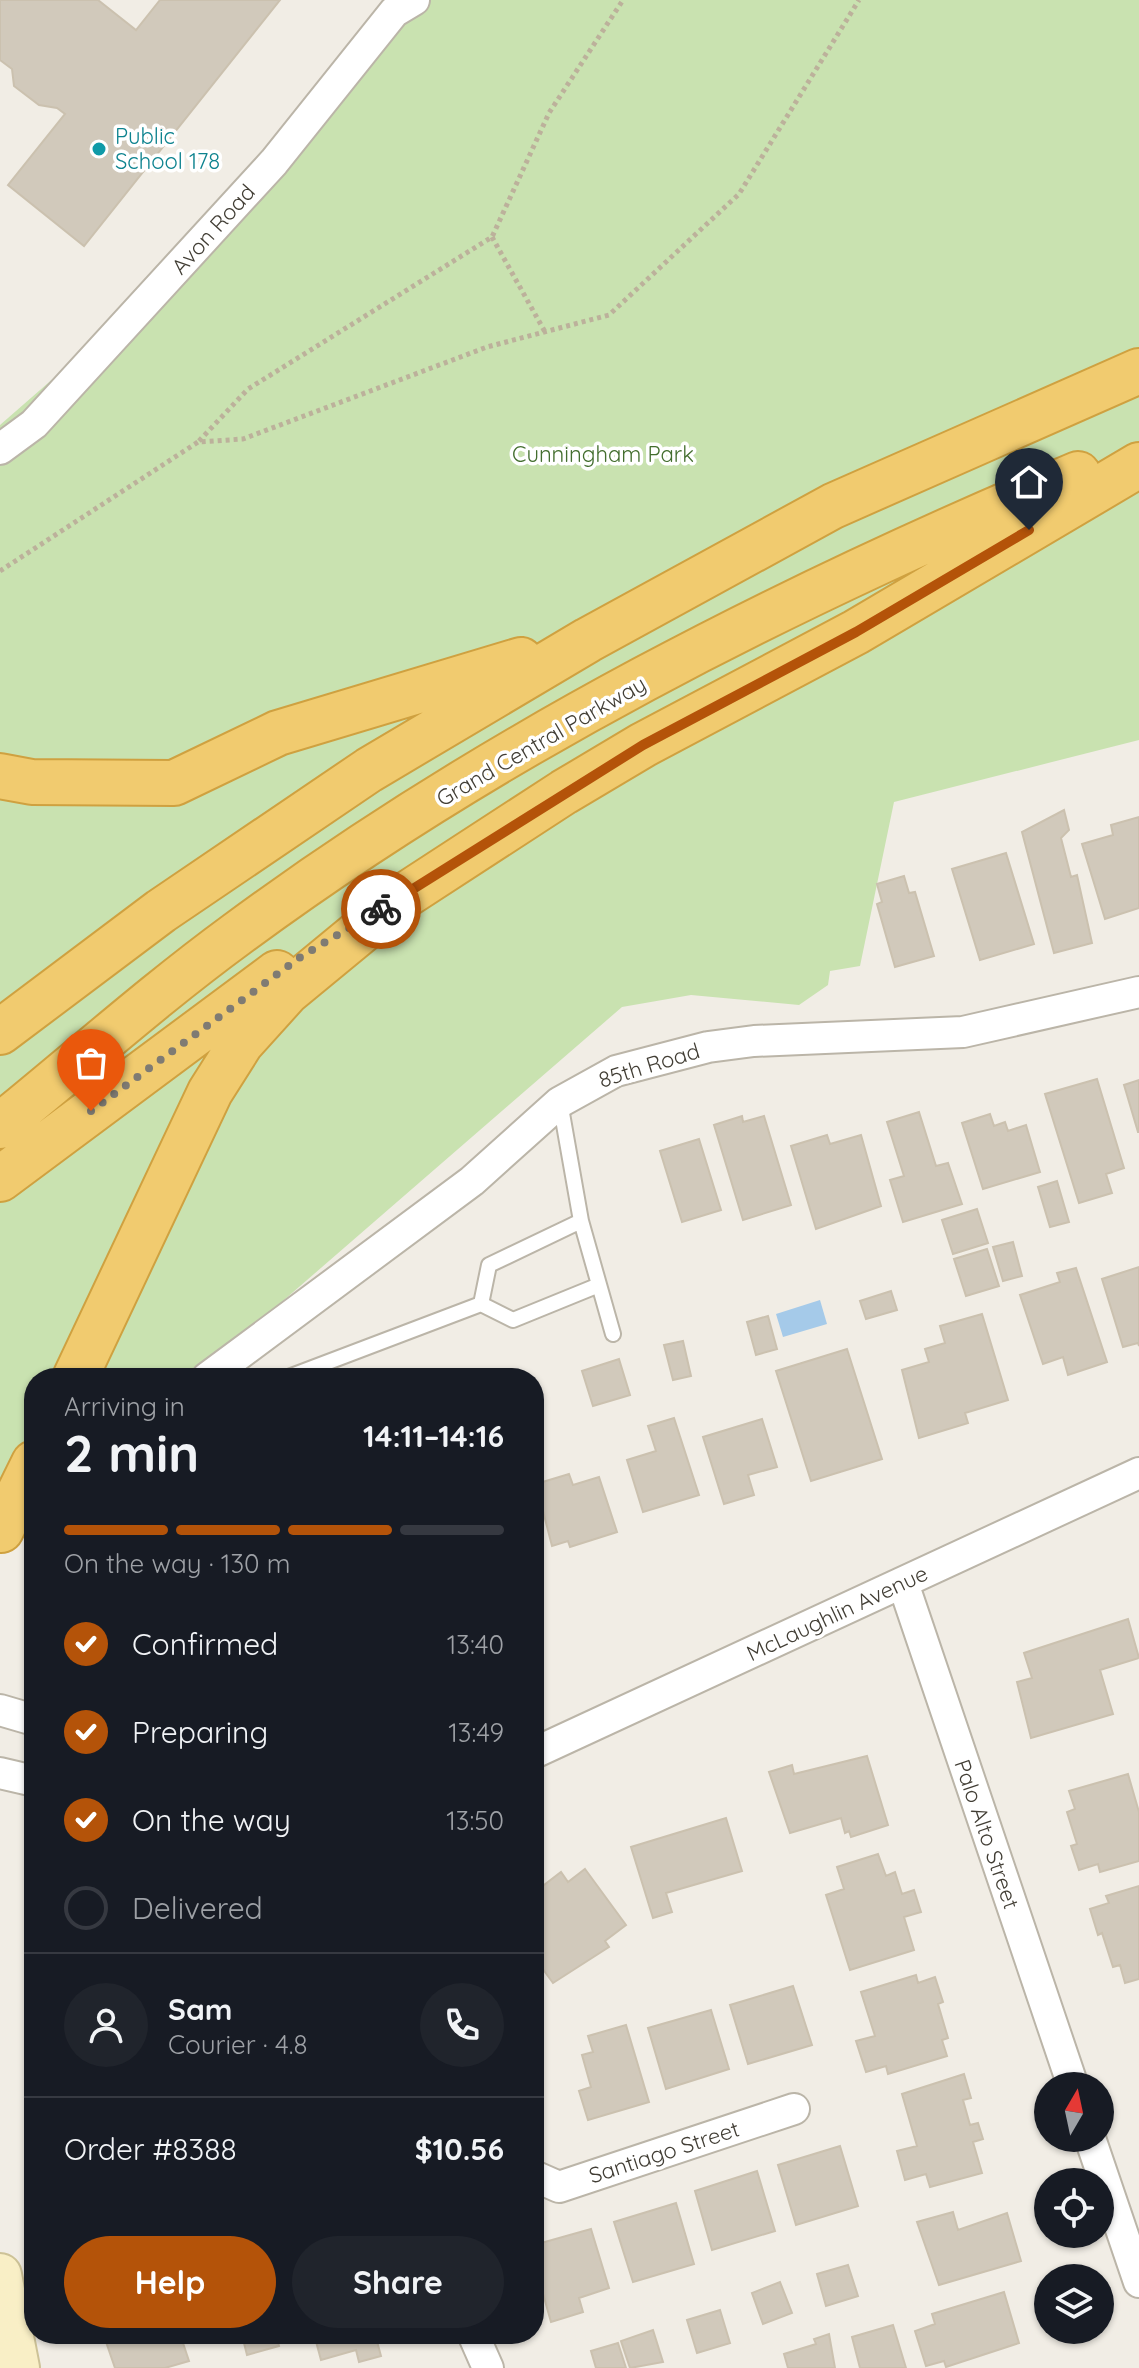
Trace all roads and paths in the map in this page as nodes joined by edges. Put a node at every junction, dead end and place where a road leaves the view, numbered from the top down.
1 (414, 0) edge
2 (623, 0) edge
3 (859, 0) edge
4 (492, 237) junction
5 (545, 332) junction
6 (1139, 371) edge
7 (198, 442) junction
8 (0, 449) edge
9 (1139, 451) edge
10 (1139, 465) edge
11 (0, 571) edge
12 (588, 640) junction
13 (0, 776) edge
14 (401, 898) junction
15 (1139, 992) edge
16 (0, 1032) edge
17 (560, 1102) junction
18 (0, 1126) edge
19 (0, 1179) edge
20 (581, 1221) junction
21 (599, 1285) junction
22 (481, 1304) junction
23 (613, 1334) dead end
24 (80, 1368) edge
25 (221, 1368) edge
26 (312, 1368) edge
27 (1139, 1473) edge
28 (24, 1490) edge
29 (12, 1523) edge
30 (903, 1583) junction
31 (0, 1710) edge
32 (24, 1717) edge
33 (544, 1748) edge
34 (0, 1773) edge
35 (24, 1779) edge
36 (1068, 2072) edge
37 (794, 2109) dead end
38 (1095, 2152) edge
39 (544, 2180) edge
40 (0, 2275) edge
41 (1139, 2282) edge
42 (477, 2344) edge
43 (18, 2368) edge
44 (488, 2368) edge

1 - 8 street, Avon Road
2 - 4 path
3 - 5 path
4 - 5 path
4 - 7 path
5 - 7 path
6 - 12 highway
7 - 11 path
9 - 18 highway, Grand Central Parkway
10 - 14 highway
12 - 13 highway
12 - 16 highway
14 - 19 highway
14 - 24 highway
15 - 17 street, 85th Road
17 - 20 lane
17 - 25 street, 85th Road
20 - 21 lane
20 - 22 lane
21 - 22 lane
21 - 23 lane
22 - 26 lane
27 - 30 street, McLaughlin Avenue
28 - 29 highway
30 - 33 street, McLaughlin Avenue
30 - 36 street, Palo Alto Street
31 - 32 street
34 - 35 street
37 - 39 street, Santiago Street
38 - 41 street
40 - 43 street
42 - 44 street

